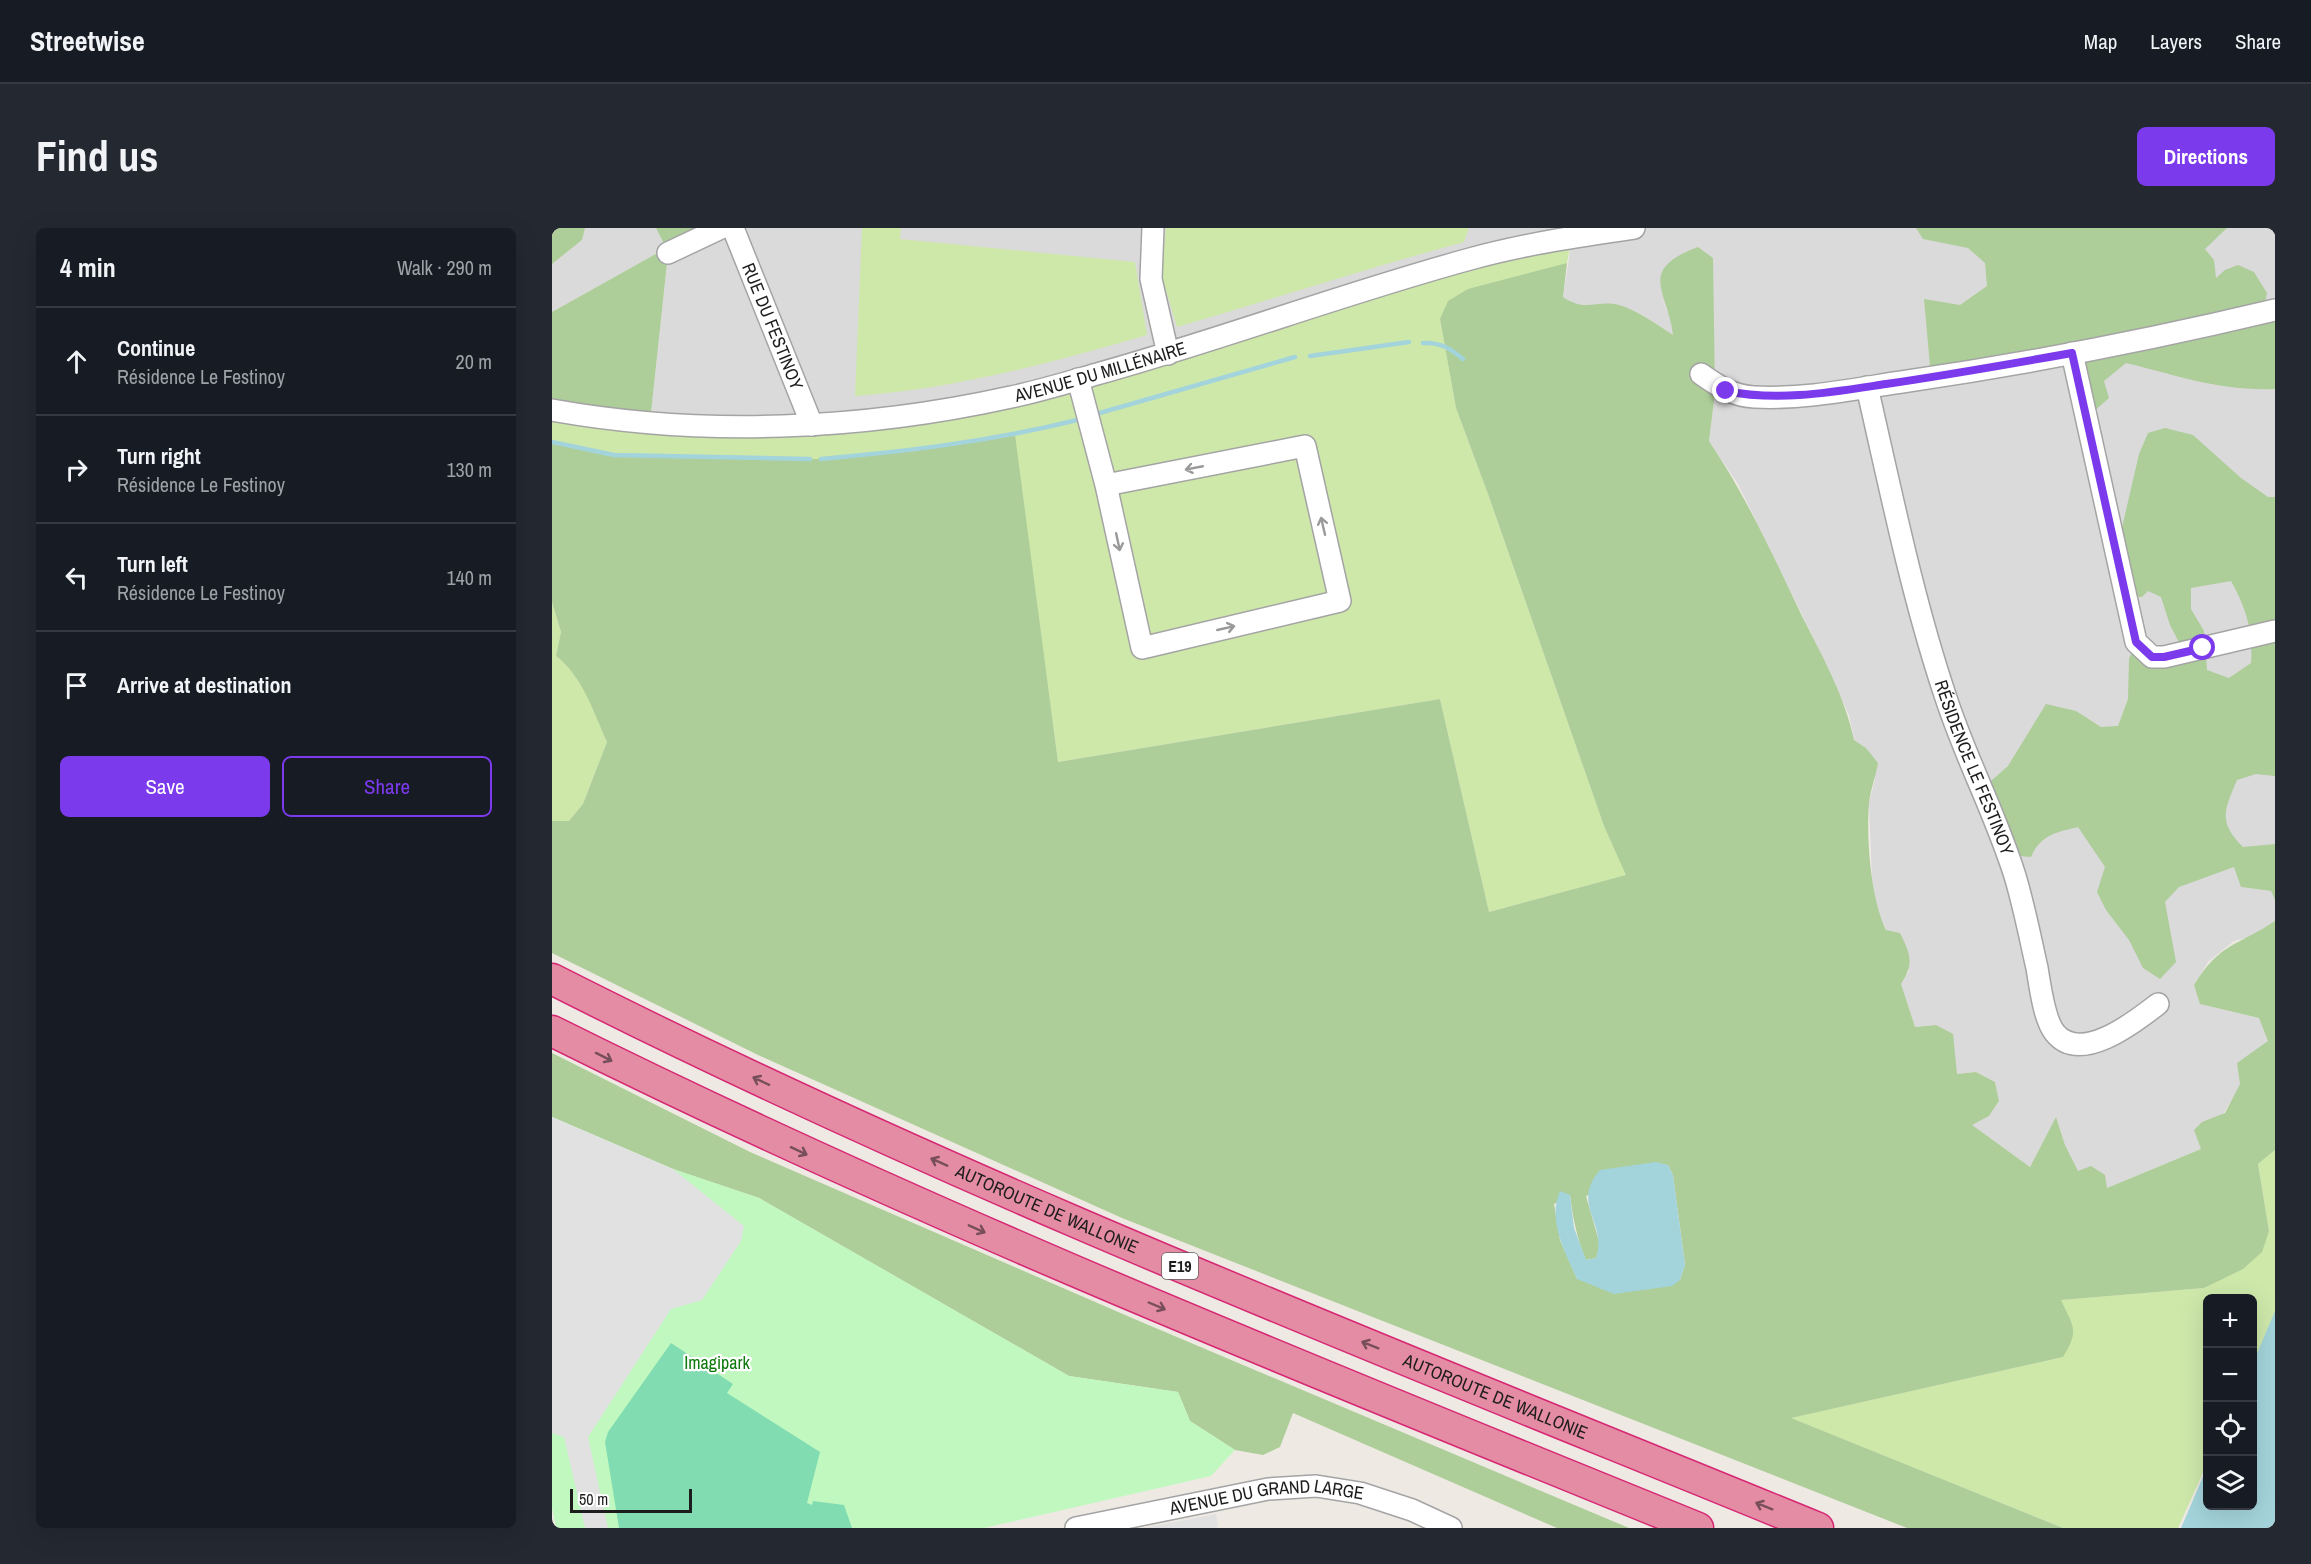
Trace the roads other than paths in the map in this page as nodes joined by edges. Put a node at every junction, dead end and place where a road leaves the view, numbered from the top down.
1 (721, 228) edge
2 (733, 228) edge
3 (1153, 228) edge
4 (1634, 228) edge
5 (668, 253) dead end
6 (2275, 310) edge
7 (2072, 353) junction
8 (1168, 354) junction
9 (1701, 374) dead end
10 (1078, 379) junction
11 (1867, 387) junction
12 (552, 410) edge
13 (812, 425) junction
14 (1106, 485) junction
15 (2275, 631) edge
16 (552, 979) edge
17 (2158, 1004) dead end
18 (552, 1031) edge
19 (1076, 1528) edge
20 (1451, 1528) edge
21 (1698, 1528) edge
22 (1818, 1528) edge

1 - 5 street
2 - 13 street, RUE DU FESTINOY
3 - 8 street
4 - 8 street, AVENUE DU MILLÉNAIRE
6 - 7 street
7 - 11 street
7 - 15 street
8 - 10 street, AVENUE DU MILLÉNAIRE
9 - 11 street
10 - 13 street, AVENUE DU MILLÉNAIRE
10 - 14 street
11 - 17 street, RÉSIDENCE LE FESTINOY
12 - 13 street, AVENUE DU MILLÉNAIRE
14 -> 14 street
22 -> 16 highway, AUTOROUTE DE WALLONIE / E19
18 -> 21 highway
19 - 20 street, AVENUE DU GRAND LARGE

